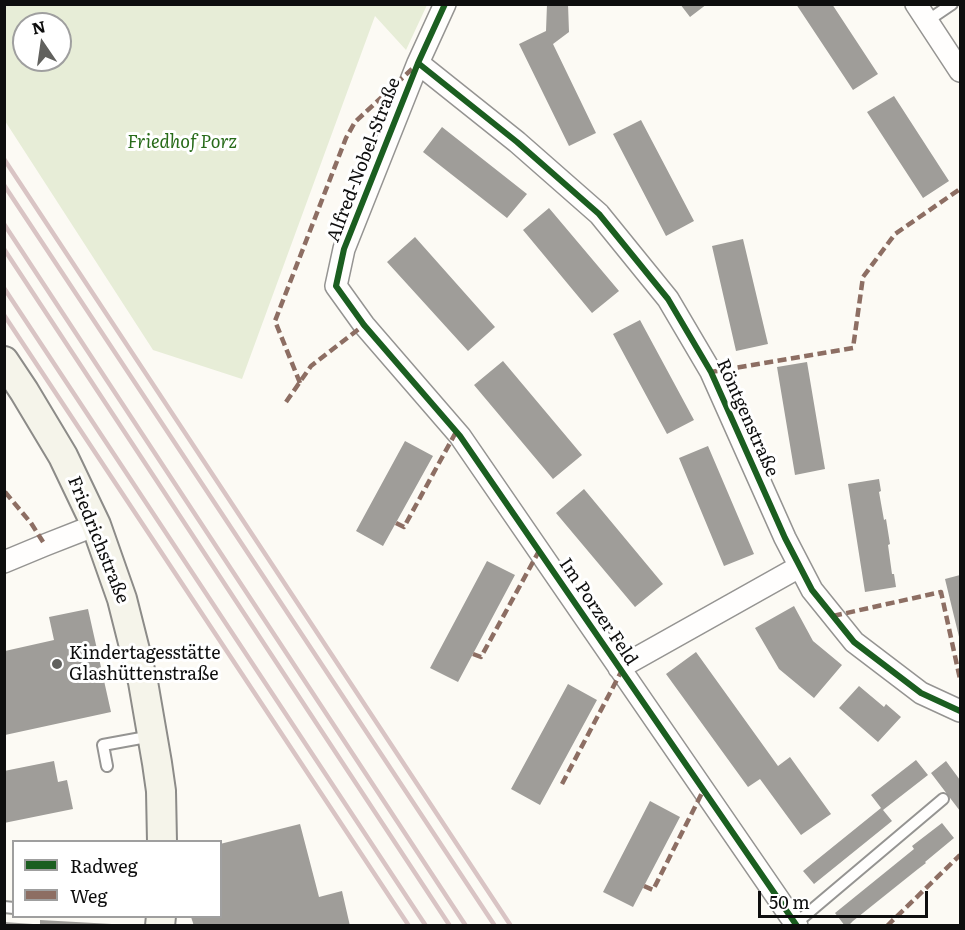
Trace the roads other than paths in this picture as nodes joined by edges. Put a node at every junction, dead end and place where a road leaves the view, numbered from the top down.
1 (445, 4) edge
2 (952, 4) edge
3 (921, 13) edge
4 (418, 63) junction
5 (960, 71) edge
6 (364, 325) joint
7 (4, 361) edge
8 (96, 525) junction
9 (4, 562) edge
10 (799, 567) junction
11 (619, 668) junction
12 (960, 711) edge
13 (152, 736) junction
14 (107, 766) dead end
15 (943, 799) dead end
16 (162, 840) edge
17 (796, 925) edge

1 - 4 street, Alfred-Nobel-Straße
2 - 3 lane
3 - 5 street
4 - 6 street, Alfred-Nobel-Straße
4 - 10 street, Röntgenstraße
6 - 11 street, Im Porzer Feld
7 - 8 street, Friedrichstraße
8 - 9 street
8 - 13 street, Friedrichstraße
10 - 11 street
10 - 12 street, Röntgenstraße
11 - 17 street, Im Porzer Feld
13 - 14 lane
13 - 16 street, Friedrichstraße
15 - 17 lane

